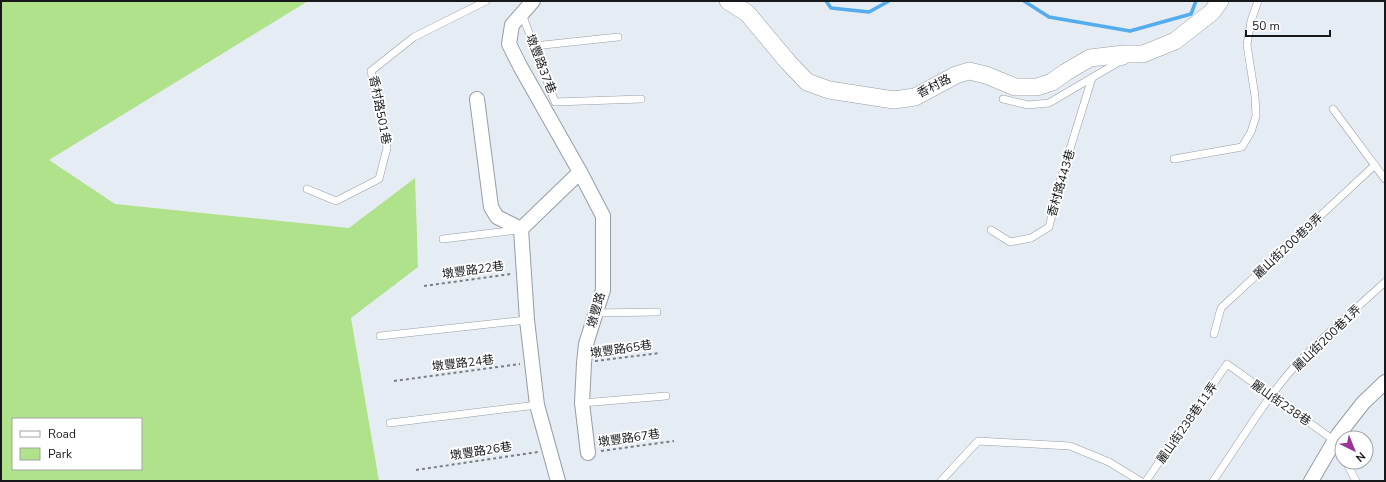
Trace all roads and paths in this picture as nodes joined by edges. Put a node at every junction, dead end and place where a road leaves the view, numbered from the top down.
1 (486, 1) edge
2 (533, 1) edge
3 (728, 1) edge
4 (1220, 1) edge
5 (1258, 1) edge
6 (522, 14) junction
7 (618, 37) dead end
8 (534, 46) junction
9 (1143, 54) junction
10 (1092, 78) junction
11 (477, 99) dead end
12 (641, 99) dead end
13 (1003, 99) dead end
14 (1333, 109) dead end
15 (1174, 159) dead end
16 (1375, 165) junction
17 (580, 172) junction
18 (1385, 179) edge
19 (307, 189) dead end
20 (521, 229) junction
21 (991, 230) dead end
22 (443, 239) dead end
23 (524, 272) junction
24 (1385, 282) edge
25 (424, 286) dead end
26 (657, 312) dead end
27 (596, 313) junction
28 (527, 320) junction
29 (1214, 334) dead end
30 (380, 336) dead end
31 (660, 353) dead end
32 (533, 362) junction
33 (584, 363) junction
34 (1227, 364) joint
35 (394, 381) dead end
36 (1385, 382) edge
37 (666, 396) dead end
38 (1271, 396) junction
39 (582, 403) junction
40 (537, 405) junction
41 (390, 423) dead end
42 (1343, 430) edge
43 (1334, 440) edge
44 (674, 442) dead end
45 (1334, 443) edge
46 (549, 450) junction
47 (588, 453) joint
48 (416, 470) dead end
49 (1350, 470) edge
50 (558, 481) edge
51 (941, 481) edge
52 (1140, 481) edge
53 (1146, 481) edge
54 (1214, 481) edge
55 (1311, 481) edge
56 (1356, 481) edge

1 - 19 lane, 香村路501巷
2 - 6 street, 墩豐路
3 - 9 street, 香村路
4 - 9 street, 香村路
5 - 15 lane
6 - 8 lane, 墩豐路37巷
6 - 17 street, 墩豐路
7 - 8 lane
8 - 12 lane, 墩豐路37巷
9 - 10 lane, 香村路
10 - 13 lane, 香村路
10 - 21 lane, 香村路443巷
11 - 20 street
14 - 16 lane
16 - 18 lane
16 - 29 lane, 麗山街200巷9弄
17 - 20 street
17 - 27 street, 墩豐路
20 - 22 lane
20 - 23 street
23 - 25 path, 墩豐路22巷
23 - 28 street
24 - 38 lane, 麗山街200巷1弄
26 - 27 lane
27 - 33 street, 墩豐路
28 - 30 lane
28 - 32 street
31 - 33 path, 墩豐路65巷
32 - 35 path, 墩豐路24巷
32 - 40 street
33 - 39 street, 墩豐路
34 - 38 lane, 麗山街238巷
34 - 53 lane, 麗山街238巷11弄
36 - 42 street
37 - 39 lane
38 - 43 lane, 麗山街238巷
38 - 54 lane, 麗山街200巷1弄
39 - 47 street, 墩豐路
40 - 41 lane
40 - 46 street
44 - 47 path, 墩豐路67巷
45 - 55 street
46 - 48 path, 墩豐路26巷
46 - 50 street
49 - 56 lane
51 - 52 lane

